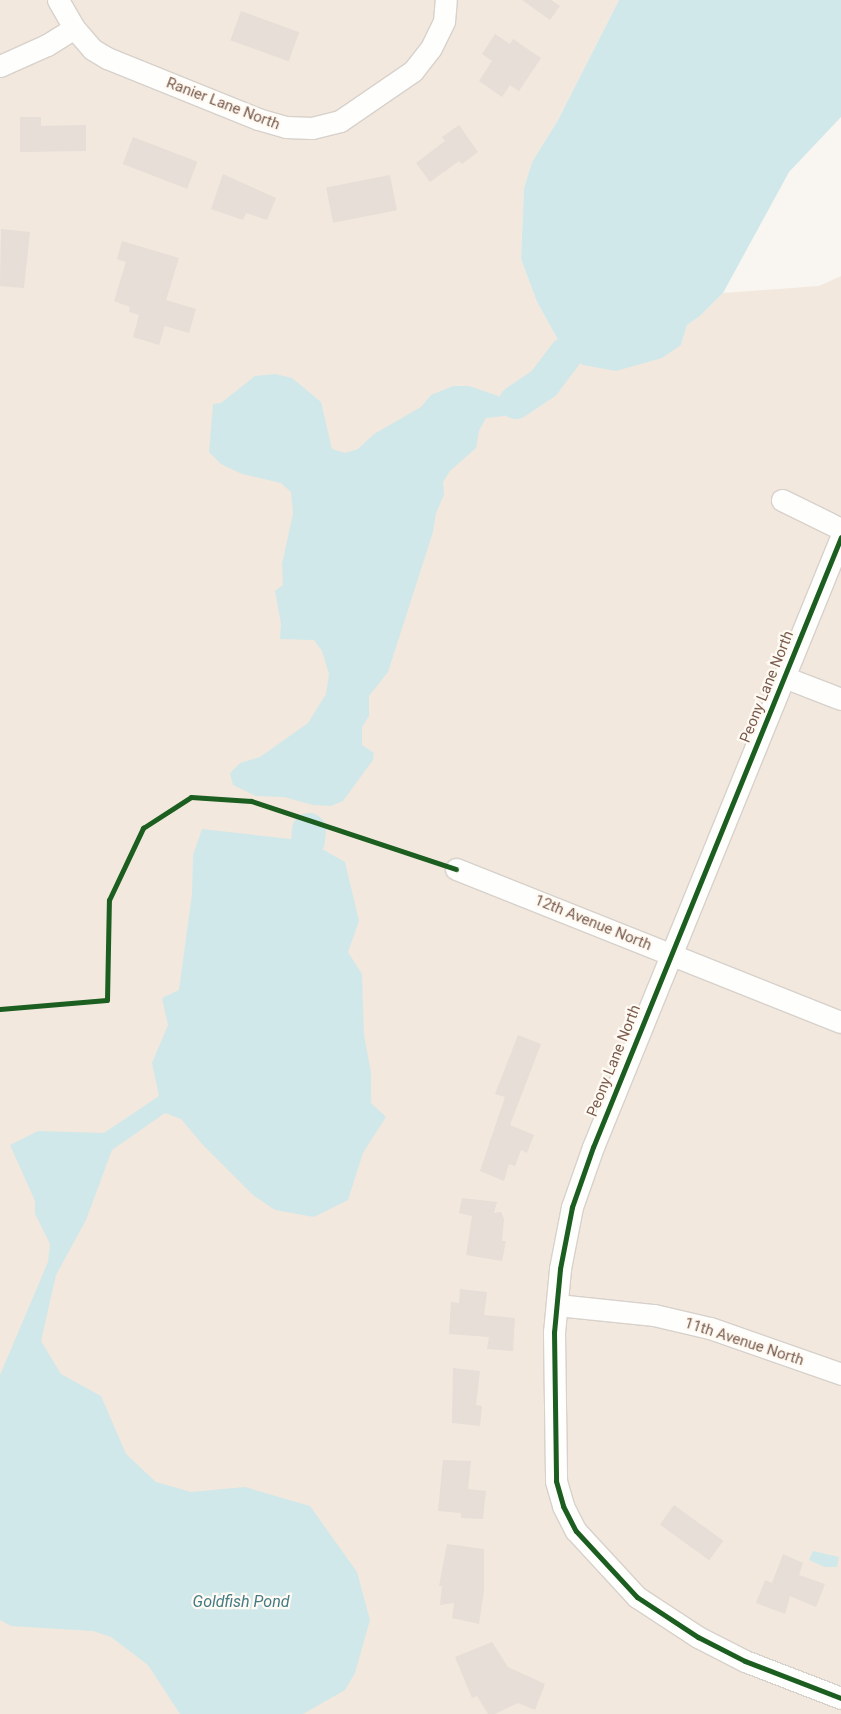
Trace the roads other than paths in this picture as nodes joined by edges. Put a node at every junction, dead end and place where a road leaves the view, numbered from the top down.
1 (58, 0) edge
2 (446, 0) edge
3 (74, 28) junction
4 (0, 66) edge
5 (782, 500) dead end
6 (841, 529) edge
7 (841, 537) edge
8 (784, 677) junction
9 (841, 699) edge
10 (456, 869) dead end
11 (672, 955) junction
12 (841, 1022) edge
13 (556, 1305) junction
14 (841, 1374) edge
15 (841, 1698) edge

1 - 3 street, Ranier Lane North
2 - 3 street, Ranier Lane North
3 - 4 street
5 - 6 street
7 - 8 street, Peony Lane North
8 - 9 street
8 - 11 street, Peony Lane North
10 - 11 street, 12th Avenue North
11 - 12 street, 12th Avenue North
11 - 13 street, Peony Lane North
13 - 14 street, 11th Avenue North
13 - 15 street, Peony Lane North

